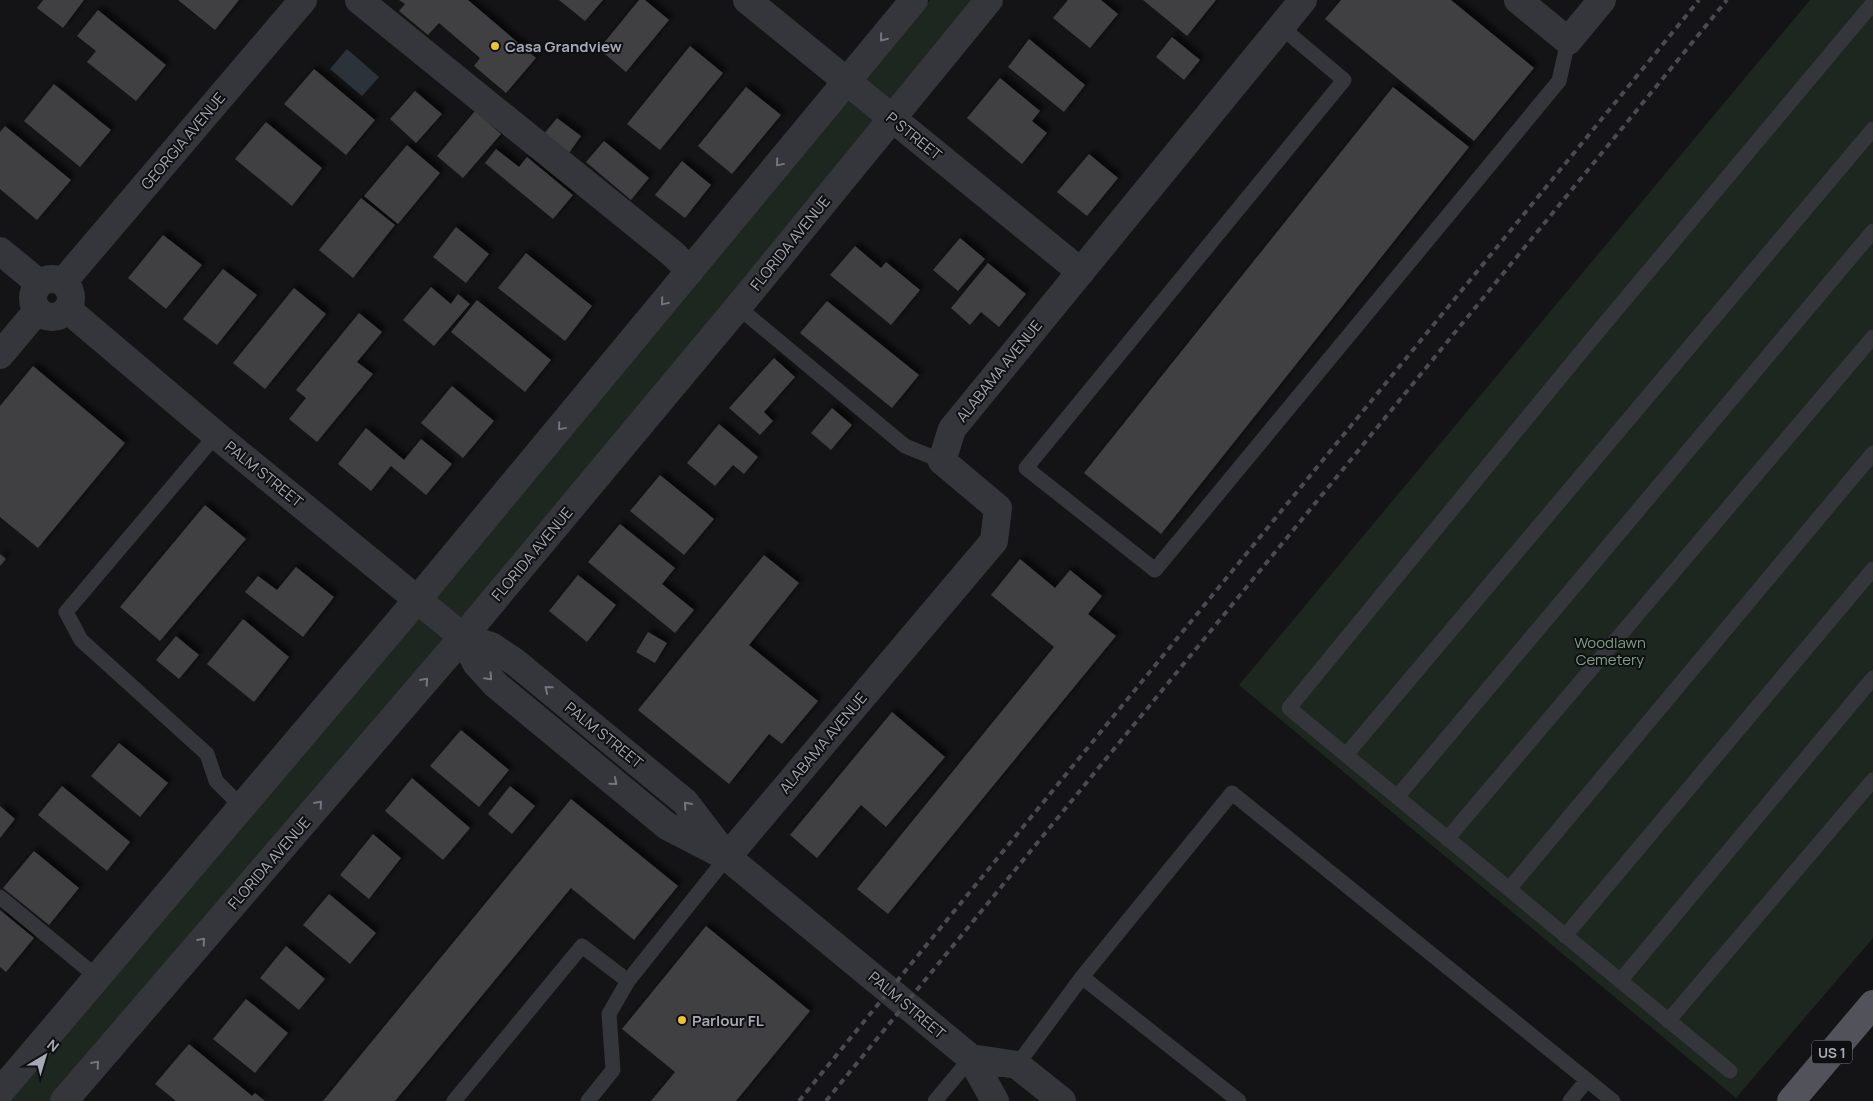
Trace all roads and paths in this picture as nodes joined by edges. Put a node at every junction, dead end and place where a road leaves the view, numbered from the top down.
1 (302, 0) edge
2 (359, 0) edge
3 (747, 0) edge
4 (914, 0) edge
5 (989, 0) edge
6 (1303, 0) edge
7 (1518, 0) edge
8 (1602, 0) edge
9 (1873, 3) edge
10 (1281, 27) junction
11 (1568, 41) junction
12 (847, 81) junction
13 (892, 118) junction
14 (1873, 129) edge
15 (1873, 231) edge
16 (0, 251) edge
17 (690, 271) junction
18 (1081, 272) junction
19 (51, 283) junction
20 (738, 307) junction
21 (67, 309) junction
22 (37, 311) junction
23 (1873, 337) edge
24 (0, 355) edge
25 (216, 435) junction
26 (1873, 453) edge
27 (942, 461) junction
28 (1873, 568) edge
29 (417, 600) junction
30 (463, 637) junction
31 (1873, 678) edge
32 (1346, 755) junction
33 (1873, 780) edge
34 (1397, 797) junction
35 (242, 807) junction
36 (1447, 839) junction
37 (727, 857) junction
38 (1508, 890) junction
39 (0, 897) edge
40 (1565, 936) junction
41 (97, 977) junction
42 (1082, 977) junction
43 (628, 981) junction
44 (1620, 981) junction
45 (1873, 1004) edge
46 (1668, 1021) junction
47 (971, 1058) junction
48 (1017, 1065) junction
49 (1730, 1071) dead end
50 (1588, 1080) junction
51 (0, 1092) edge
52 (64, 1101) edge
53 (454, 1101) edge
54 (588, 1101) edge
55 (935, 1101) edge
56 (995, 1101) edge
57 (1062, 1101) edge
58 (1239, 1101) edge
59 (1571, 1101) edge
60 (1613, 1101) edge
61 (1791, 1101) edge

1 - 19 street, GEORGIA AVENUE
2 - 17 street
3 - 12 street, P STREET
4 -> 12 street
5 - 13 street, FLORIDA AVENUE
6 - 10 street, ALABAMA AVENUE
7 - 11 street
8 - 11 street
9 - 32 lane
10 - 11 lane
10 - 18 street, ALABAMA AVENUE
12 - 13 street, P STREET
12 -> 17 street
13 - 18 street, P STREET
13 - 20 street, FLORIDA AVENUE
14 - 32 lane
15 - 34 lane
16 - 19 street
17 -> 29 street
18 - 27 street, ALABAMA AVENUE
19 - 21 street
19 - 22 street
20 - 27 lane
20 - 30 street, FLORIDA AVENUE
21 - 22 street
21 - 25 street, PALM STREET
22 - 24 street
23 - 36 lane
25 - 29 street, PALM STREET
25 - 35 lane
26 - 38 lane
27 - 37 street, ALABAMA AVENUE
28 - 40 lane
29 - 30 street, PALM STREET
29 - 35 street
30 - 37 street, PALM STREET
52 -> 30 street, FLORIDA AVENUE
31 - 44 lane
32 - 34 lane
33 - 46 lane
34 - 36 lane
35 - 41 street
36 - 38 lane
37 - 43 lane
37 - 47 street, PALM STREET
38 - 40 lane
39 - 41 lane
40 - 44 lane
41 - 51 street
42 - 48 lane
42 - 50 lane
42 - 58 lane
43 - 53 lane
43 - 54 lane
44 - 46 lane
45 - 61 main road, US 1
46 - 49 lane
47 - 48 street
47 - 55 lane
47 - 56 street, PALM STREET
48 - 57 street
50 - 59 lane
50 - 60 lane

